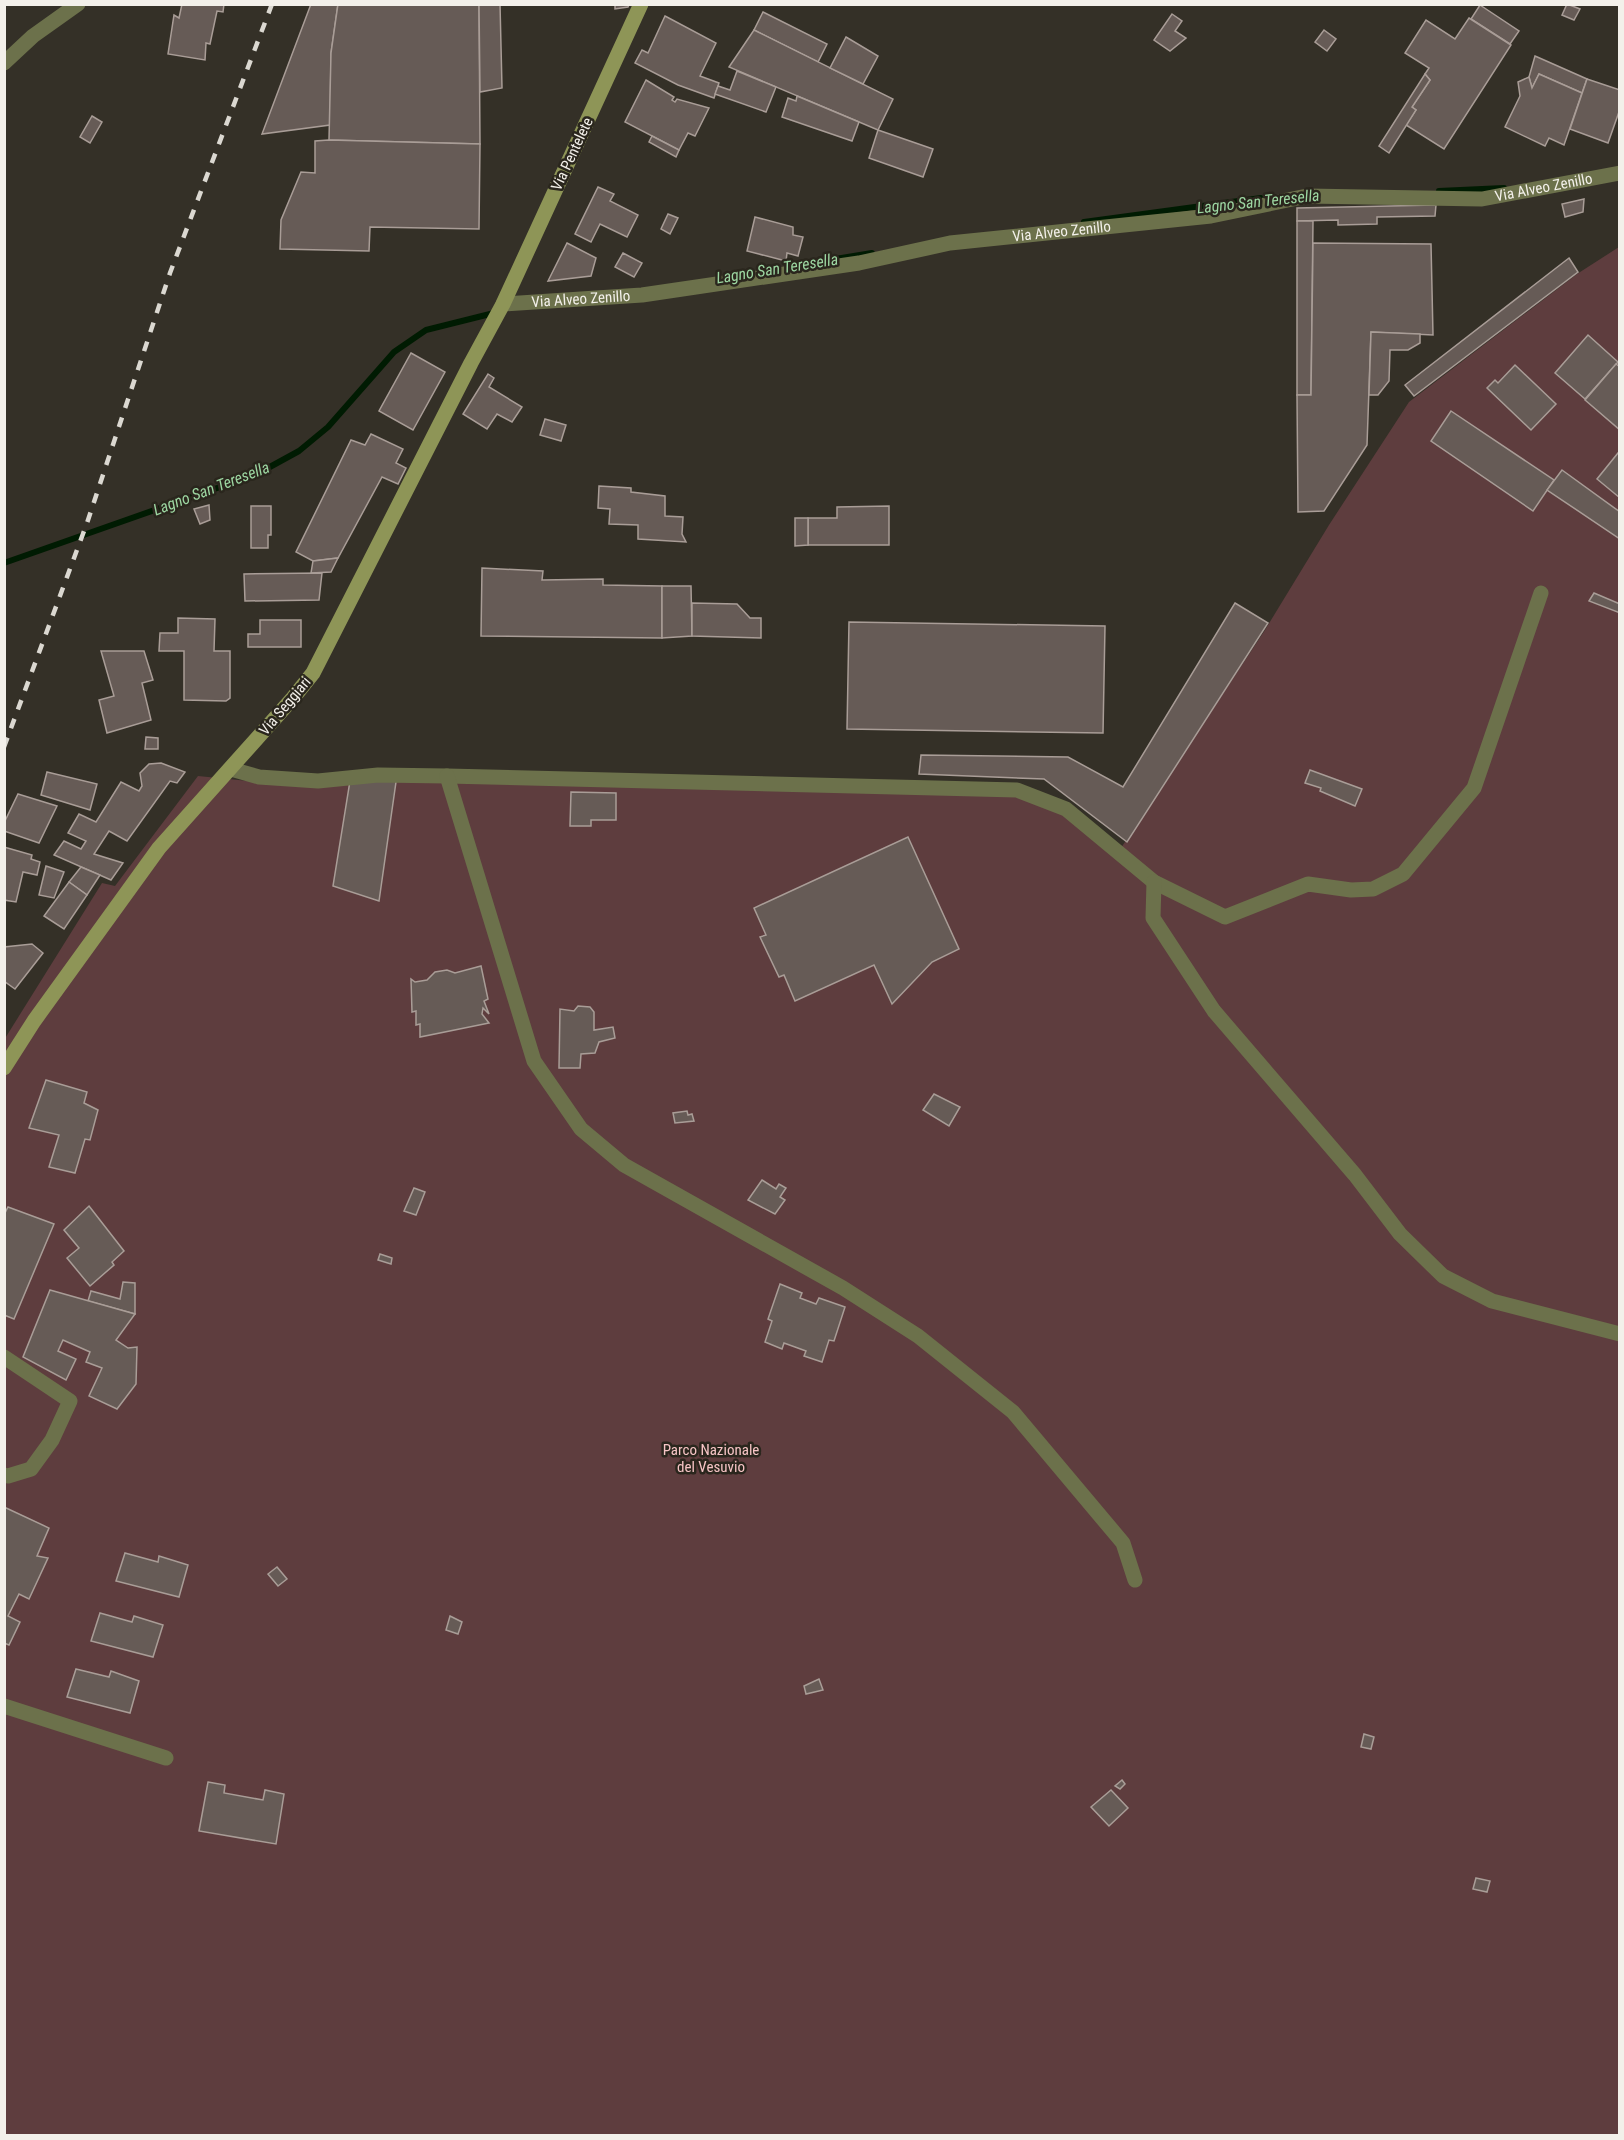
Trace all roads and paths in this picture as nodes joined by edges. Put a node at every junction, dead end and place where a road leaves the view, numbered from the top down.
1 (78, 4) edge
2 (641, 4) edge
3 (4, 63) edge
4 (1620, 173) edge
5 (503, 304) junction
6 (1541, 593) dead end
7 (231, 769) junction
8 (447, 776) junction
9 (1154, 882) junction
10 (4, 1068) edge
11 (1620, 1334) edge
12 (4, 1357) edge
13 (4, 1474) edge
14 (1135, 1580) dead end
15 (4, 1706) edge
16 (166, 1758) dead end

1 - 3 street
2 - 5 main road, Via Pentelete
4 - 5 street, Via Alveo Zenillo
5 - 7 main road, Via Seggiari
6 - 9 street
7 - 8 street
7 - 10 main road, Via Seggiari
8 - 9 street
8 - 14 street
9 - 11 street
12 - 13 street
15 - 16 street

